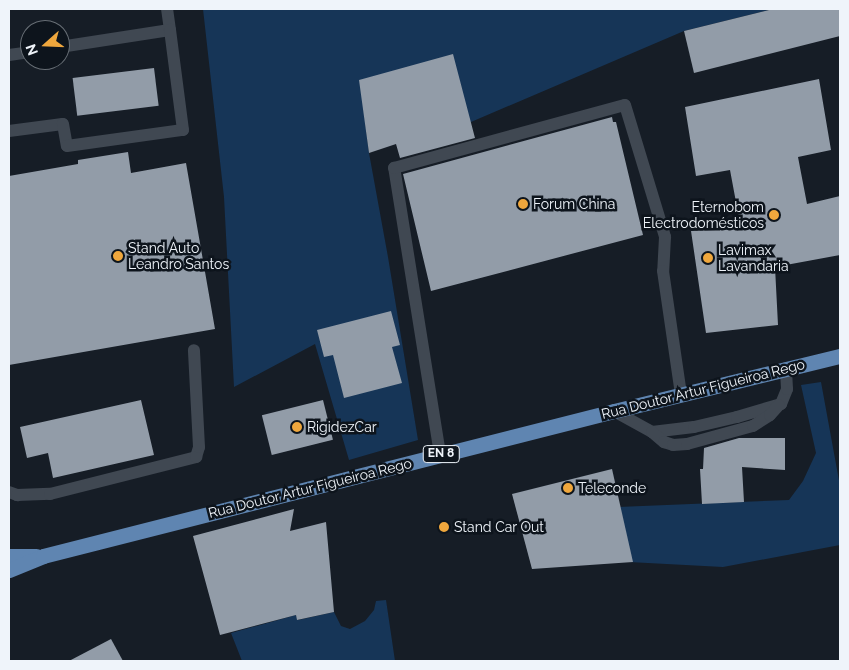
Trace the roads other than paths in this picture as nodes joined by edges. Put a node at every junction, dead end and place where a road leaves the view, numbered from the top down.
1 (167, 9) edge
2 (170, 30) junction
3 (70, 45) edge
4 (9, 131) edge
5 (194, 350) dead end
6 (840, 356) edge
7 (786, 368) junction
8 (680, 394) junction
9 (614, 411) junction
10 (440, 454) junction
11 (9, 492) edge
12 (9, 556) edge
13 (42, 556) junction
14 (9, 570) edge

1 - 2 lane
2 - 3 lane
2 - 4 lane
5 - 11 lane
6 - 7 main road, Rua Doutor Artur Figueiroa Rego / EN 8
7 - 8 main road, Rua Doutor Artur Figueiroa Rego / EN 8
7 - 9 lane
8 - 9 main road, Rua Doutor Artur Figueiroa Rego / EN 8
8 - 10 lane
9 - 10 main road, Rua Doutor Artur Figueiroa Rego / EN 8
10 - 13 main road, Rua Doutor Artur Figueiroa Rego / EN 8
12 - 13 main road, Rua Doutor Artur Figueiroa Rego / EN 8
13 - 14 main road, Rua Doutor Artur Figueiroa Rego / EN 8

